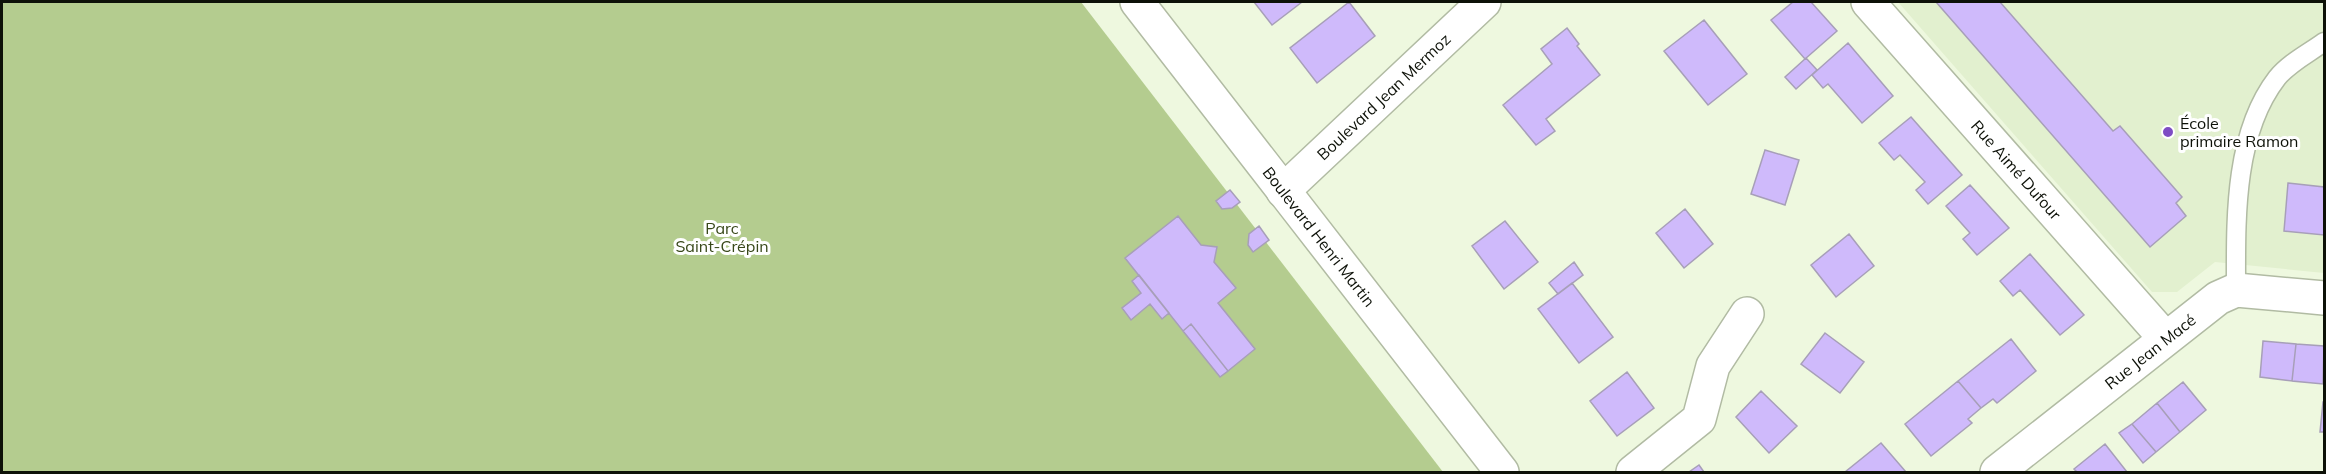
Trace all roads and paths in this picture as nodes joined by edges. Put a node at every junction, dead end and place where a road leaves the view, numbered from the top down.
1 (1137, 2) edge
2 (1484, 2) edge
3 (1868, 2) edge
4 (2325, 42) edge
5 (1284, 191) junction
6 (2236, 290) junction
7 (2325, 298) edge
8 (1746, 314) dead end
9 (2165, 338) junction
10 (1502, 472) edge
11 (1633, 472) edge
12 (1996, 472) edge

1 - 5 street, Boulevard Henri Martin
2 - 5 street, Boulevard Jean Mermoz
3 - 9 street, Rue Aimé Dufour
4 - 6 lane
5 - 10 street, Boulevard Henri Martin
6 - 7 street
6 - 9 street, Rue Jean Macé
8 - 11 street
9 - 12 street, Rue Jean Macé

